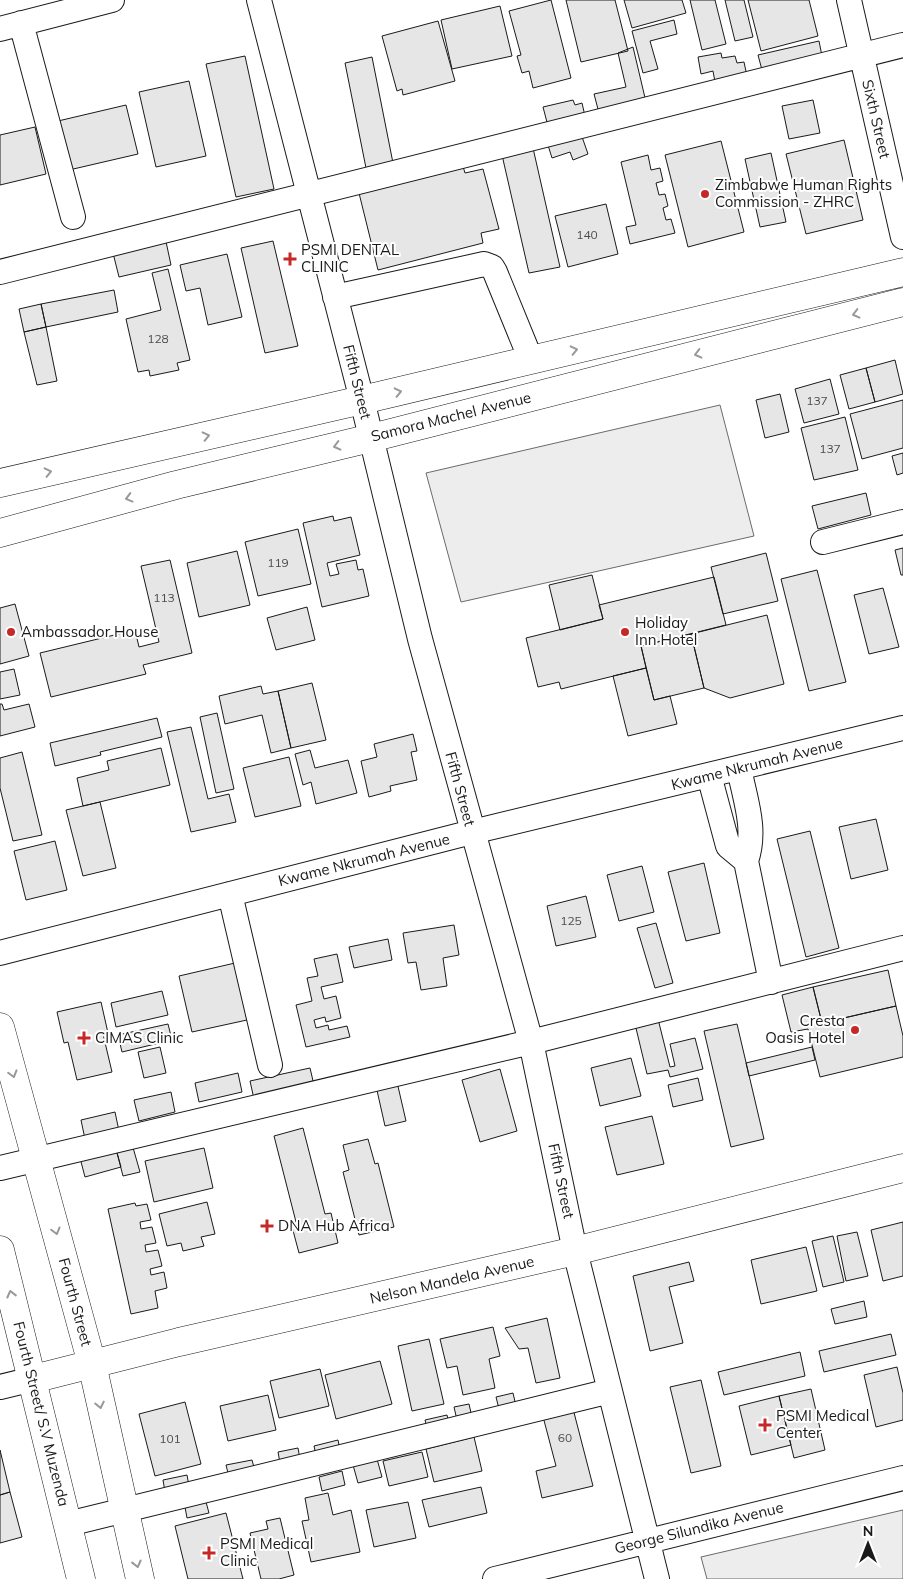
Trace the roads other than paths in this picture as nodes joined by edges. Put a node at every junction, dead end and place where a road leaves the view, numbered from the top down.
1 (112, 0) edge
2 (259, 0) edge
3 (849, 0) edge
4 (10, 26) edge
5 (903, 45) edge
6 (862, 55) junction
7 (307, 194) junction
8 (73, 217) dead end
9 (903, 237) edge
10 (0, 272) edge
11 (903, 272) edge
12 (335, 297) junction
13 (903, 302) edge
14 (532, 360) junction
15 (362, 400) junction
16 (371, 438) junction
17 (0, 483) edge
18 (903, 522) edge
19 (0, 533) edge
20 (823, 542) dead end
21 (903, 728) edge
22 (739, 768) junction
23 (709, 775) junction
24 (472, 832) junction
25 (746, 861) junction
26 (230, 894) junction
27 (903, 948) edge
28 (0, 953) edge
29 (771, 982) junction
30 (0, 1027) edge
31 (532, 1042) junction
32 (270, 1065) dead end
33 (37, 1158) junction
34 (0, 1168) edge
35 (903, 1168) edge
36 (0, 1250) edge
37 (575, 1251) junction
38 (92, 1364) junction
39 (33, 1379) junction
40 (0, 1387) edge
41 (610, 1391) junction
42 (903, 1478) edge
43 (123, 1510) junction
44 (68, 1524) junction
45 (647, 1540) junction
46 (81, 1579) edge
47 (140, 1579) edge
48 (495, 1579) edge
49 (657, 1579) edge

1 - 4 street
2 - 7 street, Fifth Street
3 - 6 street, Sixth Street
4 - 8 street
5 - 6 street
6 - 7 street
6 - 9 street, Sixth Street
7 - 10 street
7 - 12 street, Fifth Street
14 -> 11 main road
12 - 14 street
12 - 15 street, Fifth Street
13 -> 16 main road, Samora Machel Avenue
15 -> 14 main road
15 - 16 street, Fifth Street
17 -> 15 main road
16 -> 19 main road, Samora Machel Avenue
16 - 24 street, Fifth Street
18 - 20 street
21 - 22 street, Kwame Nkrumah Avenue
22 - 23 street, Kwame Nkrumah Avenue
22 - 25 street
23 - 24 street, Kwame Nkrumah Avenue
23 - 25 street
24 - 26 street, Kwame Nkrumah Avenue
24 - 31 street, Fifth Street
25 - 29 street
26 - 28 street, Kwame Nkrumah Avenue
26 - 32 street
27 - 29 street
29 - 31 street
30 -> 33 main road, Fourth Street
31 - 33 street
31 - 37 street, Fifth Street
33 - 34 street
33 -> 38 main road, Fourth Street
35 - 37 main road, Nelson Mandela Avenue
39 -> 36 main road, Fourth Street/ S.V Muzenda
37 - 38 main road, Nelson Mandela Avenue
37 - 41 street, Fifth Street
38 - 39 main road, Nelson Mandela Avenue
38 -> 43 main road, Fourth Street
39 - 40 street, Nelson Mandela Avenue
39 - 44 main road, Fourth Street/ S.V Muzenda
41 - 43 street
41 - 45 street, Fifth Street
42 - 45 street, George Silundika Avenue
43 - 44 street
43 -> 47 main road, Fourth Street
44 - 46 main road, Fourth Street/ S.V Muzenda
45 - 48 street, George Silundika Avenue
45 - 49 street, Fifth Street

